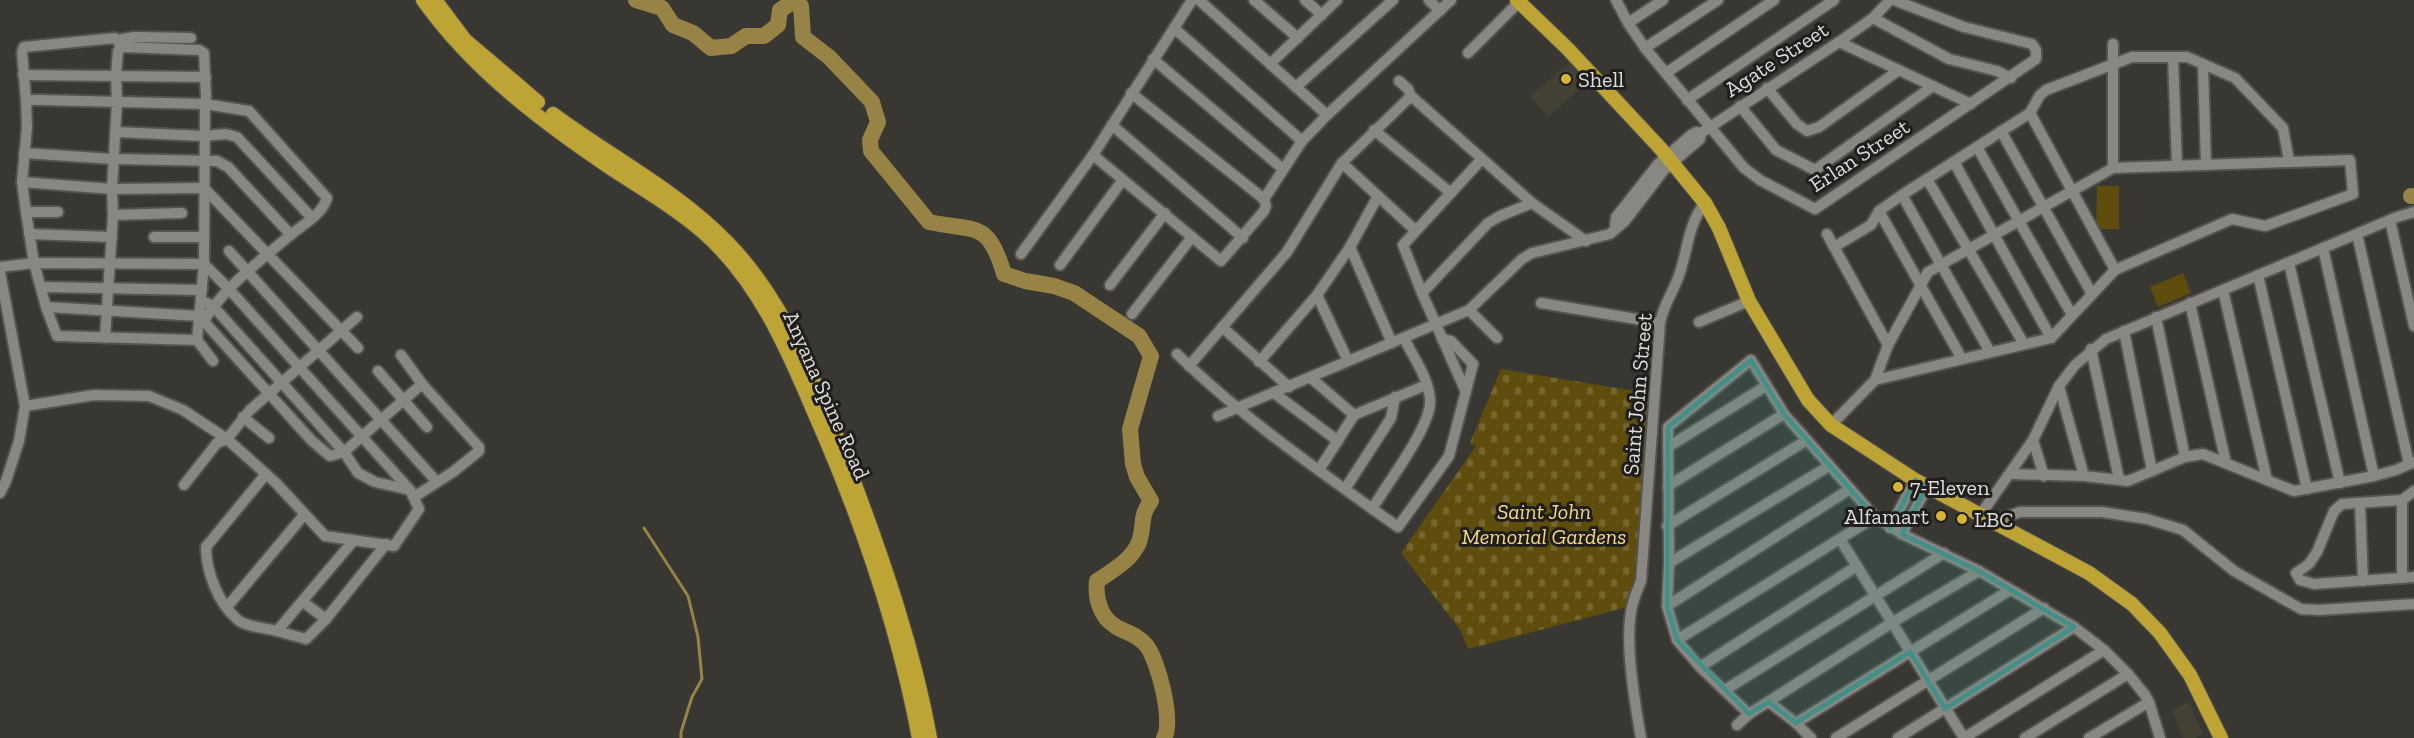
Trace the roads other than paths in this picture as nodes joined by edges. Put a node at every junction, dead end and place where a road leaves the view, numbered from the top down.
1 (423, 0) edge
2 (435, 0) edge
3 (1192, 0) edge
4 (1199, 0) edge
5 (1254, 0) edge
6 (1305, 0) edge
7 (1337, 0) edge
8 (1393, 0) edge
9 (1429, 0) edge
10 (1451, 0) edge
11 (1616, 0) edge
12 (1663, 0) edge
13 (1718, 0) edge
14 (1774, 0) edge
15 (1834, 0) edge
16 (1892, 0) edge
17 (1518, 1) edge
18 (1440, 11) junction
19 (1322, 15) junction
20 (1874, 18) junction
21 (1628, 23) junction
22 (1174, 28) junction
23 (191, 38) dead end
24 (1298, 38) junction
25 (1839, 42) junction
26 (120, 43) junction
27 (2113, 44) dead end
28 (1645, 48) junction
29 (1468, 53) dead end
30 (2173, 57) junction
31 (1153, 59) junction
32 (1270, 64) junction
33 (2203, 64) junction
34 (2112, 66) junction
35 (1899, 70) junction
36 (1666, 73) junction
37 (23, 75) junction
38 (116, 75) junction
39 (206, 76) junction
40 (2011, 78) junction
41 (1399, 81) dead end
42 (1934, 86) junction
43 (1296, 87) junction
44 (1767, 88) junction
45 (1131, 93) junction
46 (1411, 96) junction
47 (26, 100) junction
48 (1687, 100) junction
49 (117, 102) junction
50 (205, 104) junction
51 (1971, 104) junction
52 (1740, 106) junction
53 (2030, 113) junction
54 (1327, 115) junction
55 (1112, 125) junction
56 (1374, 130) junction
57 (1706, 130) junction
58 (2001, 131) junction
59 (116, 132) junction
60 (203, 136) junction
61 (1302, 141) junction
62 (1977, 147) junction
63 (24, 153) junction
64 (1093, 156) junction
65 (113, 159) junction
66 (1669, 159) junction
67 (204, 160) junction
68 (1481, 160) junction
69 (2289, 161) junction
70 (1954, 162) junction
71 (1342, 163) junction
72 (2206, 165) junction
73 (2177, 166) junction
74 (2113, 168) junction
75 (1283, 169) junction
76 (1927, 179) junction
77 (1122, 181) junction
78 (22, 182) junction
79 (204, 188) junction
80 (112, 189) junction
81 (2072, 191) junction
82 (1451, 194) junction
83 (1378, 195) junction
84 (1902, 195) junction
85 (1264, 199) junction
86 (1532, 203) junction
87 (1705, 203) junction
88 (2043, 207) junction
89 (26, 212) junction
90 (58, 212) dead end
91 (1879, 212) junction
92 (2414, 212) edge
93 (182, 213) dead end
94 (1165, 213) junction
95 (113, 215) junction
96 (312, 218) junction
97 (2390, 220) junction
98 (2019, 221) junction
99 (1414, 230) junction
100 (29, 234) junction
101 (1827, 234) dead end
102 (1995, 234) junction
103 (2357, 234) junction
104 (291, 235) junction
105 (112, 237) junction
106 (154, 237) dead end
107 (203, 237) junction
108 (1192, 237) junction
109 (1243, 238) junction
110 (1586, 241) junction
111 (1350, 247) junction
112 (1834, 247) junction
113 (2323, 248) junction
114 (1969, 249) junction
115 (229, 251) dead end
116 (1021, 254) dead end
117 (268, 255) junction
118 (34, 263) junction
119 (2289, 263) junction
120 (204, 264) junction
121 (1941, 264) junction
122 (110, 265) junction
123 (1060, 265) dead end
124 (0, 267) edge
125 (2115, 270) junction
126 (0, 272) edge
127 (248, 273) junction
128 (2258, 275) junction
129 (1921, 284) junction
130 (1110, 285) dead end
131 (41, 287) junction
132 (106, 288) junction
133 (228, 288) junction
134 (2223, 290) junction
135 (1422, 293) junction
136 (2092, 294) junction
137 (1317, 295) junction
138 (202, 296) junction
139 (1749, 301) junction
140 (1541, 303) dead end
141 (2190, 303) junction
142 (213, 306) junction
143 (46, 307) junction
144 (1469, 310) junction
145 (105, 312) junction
146 (1132, 314) dead end
147 (2072, 315) junction
148 (357, 317) dead end
149 (2156, 317) junction
150 (201, 319) junction
151 (1699, 322) dead end
152 (1660, 323) junction
153 (1436, 326) junction
154 (2414, 326) edge
155 (1222, 327) junction
156 (339, 331) junction
157 (2124, 331) junction
158 (105, 338) junction
159 (1404, 338) junction
160 (1497, 338) dead end
161 (2051, 338) junction
162 (1442, 339) junction
163 (197, 340) junction
164 (1392, 343) junction
165 (2024, 344) junction
166 (1888, 345) junction
167 (358, 348) dead end
168 (2091, 349) junction
169 (320, 350) junction
170 (1990, 352) junction
171 (1177, 354) dead end
172 (401, 355) dead end
173 (1962, 359) junction
174 (213, 361) dead end
175 (1348, 361) junction
176 (1259, 362) junction
177 (1189, 366) junction
178 (298, 368) junction
179 (378, 371) dead end
180 (1311, 378) junction
181 (1875, 380) junction
182 (282, 382) junction
183 (422, 384) junction
184 (1426, 385) junction
185 (1766, 386) junction
186 (2059, 386) junction
187 (1289, 387) junction
188 (1466, 392) junction
189 (1274, 393) junction
190 (269, 394) junction
191 (1395, 397) junction
192 (403, 399) junction
193 (25, 406) junction
194 (1239, 408) junction
195 (1784, 414) junction
196 (1354, 415) junction
197 (1218, 416) dead end
198 (243, 417) junction
199 (381, 420) junction
200 (1831, 424) junction
201 (427, 427) dead end
202 (362, 437) junction
203 (269, 438) dead end
204 (227, 439) junction
205 (1807, 440) junction
206 (2033, 440) junction
207 (1338, 441) junction
208 (1668, 447) junction
209 (344, 452) junction
210 (2185, 457) junction
211 (2226, 463) junction
212 (2412, 463) edge
213 (1828, 466) junction
214 (1319, 470) junction
215 (2152, 471) junction
216 (266, 474) junction
217 (2011, 474) junction
218 (2044, 476) junction
219 (2084, 476) junction
220 (2374, 476) junction
221 (2119, 479) junction
222 (2267, 480) junction
223 (437, 482) junction
224 (2340, 483) junction
225 (1921, 484) junction
226 (184, 485) dead end
227 (1668, 486) junction
228 (1345, 489) junction
229 (1850, 489) junction
230 (2307, 489) junction
231 (2414, 491) edge
232 (0, 493) edge
233 (412, 493) junction
234 (2402, 500) junction
235 (2360, 503) junction
236 (1372, 508) junction
237 (1981, 514) junction
238 (304, 515) junction
239 (1875, 517) junction
240 (1994, 521) junction
241 (1667, 526) junction
242 (1890, 528) junction
243 (1902, 534) junction
244 (1840, 539) junction
245 (354, 540) junction
246 (386, 544) junction
247 (1944, 553) junction
248 (1669, 563) junction
249 (1857, 566) junction
250 (1979, 571) junction
251 (2414, 577) edge
252 (2402, 578) junction
253 (2363, 581) junction
254 (2010, 590) junction
255 (1876, 594) junction
256 (303, 602) junction
257 (2414, 604) edge
258 (1667, 606) junction
259 (227, 607) junction
260 (2044, 608) junction
261 (326, 619) junction
262 (1893, 622) junction
263 (2074, 627) junction
264 (277, 631) junction
265 (1677, 639) junction
266 (2104, 650) junction
267 (1910, 652) junction
268 (1700, 667) junction
269 (2128, 674) junction
270 (1927, 680) junction
271 (1725, 690) junction
272 (1769, 702) junction
273 (2149, 702) junction
274 (1945, 709) junction
275 (1749, 714) junction
276 (1796, 723) junction
277 (1737, 726) dead end
278 (919, 738) edge
279 (930, 738) edge
280 (1641, 738) edge
281 (1812, 738) edge
282 (1836, 738) edge
283 (1898, 738) edge
284 (1964, 738) edge
285 (2025, 738) edge
286 (2090, 738) edge
287 (2160, 738) edge
288 (2221, 738) edge

1 - 278 main road, Anyana Spine Road
2 - 279 main road, Anyana Spine Road
3 - 22 street
4 - 32 street
5 - 24 street
6 - 19 street
7 - 19 street
8 - 43 street
9 - 18 street
10 - 18 street
11 - 21 street
12 - 21 street
13 - 28 street
14 - 36 street
15 - 48 street
16 - 20 street, Agate Street
16 - 40 street, Erlan Street
17 - 29 street
17 - 66 main road
18 - 54 street
19 - 24 street
20 - 25 street, Agate Street
20 - 40 street
21 - 28 street
22 - 31 street
22 - 61 street
23 - 26 street
24 - 32 street
25 - 35 street
25 - 44 street, Agate Street
26 - 37 street
26 - 38 street
26 - 39 street
27 - 34 street
28 - 36 street
30 - 33 street
30 - 34 street
30 - 73 street
31 - 45 street
31 - 75 street
32 - 43 street
33 - 69 street
33 - 72 street
34 - 53 street
34 - 74 street
35 - 42 street
35 - 44 street
36 - 48 street
37 - 38 street
37 - 47 street
38 - 39 street
38 - 49 street
39 - 50 street
40 - 51 street, Erlan Street
41 - 46 street
42 - 51 street
42 - 52 street
43 - 54 street
44 - 52 street, Agate Street
45 - 55 street
45 - 85 street
46 - 56 street
46 - 68 street
47 - 49 street
47 - 63 street
48 - 57 street
49 - 50 street
49 - 59 street
50 - 60 street
50 - 96 street
51 - 57 street, Erlan Street
52 - 57 street, Agate Street
53 - 58 street
53 - 81 street
54 - 61 street
55 - 64 street
55 - 109 street
56 - 71 street
56 - 82 street
57 - 66 street, Agate Street
58 - 62 street
58 - 88 street
59 - 60 street
59 - 65 street
60 - 67 street
60 - 96 street
61 - 75 street
62 - 70 street
62 - 98 street
63 - 65 street
63 - 78 street
64 - 77 street
64 - 116 street
65 - 67 street
65 - 80 street
66 - 87 main road
66 - 110 street, Agate Street
67 - 79 street
67 - 104 street
68 - 82 street
68 - 86 street
69 - 72 street
69 - 125 street
70 - 76 street
70 - 102 street
71 - 83 street
71 - 155 street
72 - 73 street
73 - 74 street
74 - 81 street
75 - 85 street
76 - 84 street
76 - 114 street
77 - 94 street
77 - 123 street
78 - 80 street
78 - 89 street
79 - 80 street
79 - 107 street
79 - 117 street
80 - 95 street
81 - 88 street
81 - 125 street
82 - 99 street
83 - 99 street
83 - 111 street
84 - 91 street
84 - 121 street
85 - 109 street
86 - 110 street
86 - 135 street
87 - 139 main road
87 - 152 street, Saint John Street
88 - 98 street
88 - 136 street
89 - 90 street
89 - 100 street
91 - 112 street
91 - 129 street
92 - 97 street
93 - 95 street
94 - 108 street
94 - 130 street
95 - 105 street
96 - 104 street
97 - 103 street
97 - 154 street
98 - 102 street
98 - 147 street
99 - 135 street
100 - 105 street
100 - 118 street
101 - 112 street
102 - 114 street
102 - 161 street
103 - 113 street
103 - 212 street
104 - 117 street
105 - 122 street
106 - 107 street
107 - 120 street
108 - 109 street
108 - 146 street
110 - 144 street
111 - 137 street
111 - 164 street
112 - 166 street
113 - 119 street
113 - 220 street
114 - 121 street
114 - 165 street
115 - 127 street
117 - 127 street
117 - 156 street
118 - 122 street
118 - 124 street
118 - 131 street
119 - 128 street
119 - 224 street
120 - 122 street
120 - 133 street
120 - 138 street
121 - 129 street
121 - 170 street
122 - 132 street
125 - 136 street
126 - 193 street
127 - 133 street
127 - 169 street
128 - 134 street
128 - 230 street
129 - 166 street
129 - 173 street
131 - 132 street
131 - 143 street
132 - 138 street
132 - 145 street
133 - 142 street
133 - 178 street
134 - 141 street
134 - 222 street
135 - 153 street
136 - 147 street
137 - 175 street
137 - 176 street
138 - 142 street
138 - 150 street
139 - 151 street
139 - 200 main road
140 - 152 street
141 - 149 street
141 - 211 street
142 - 150 street
142 - 182 street
143 - 145 street
143 - 158 street
144 - 153 street
144 - 160 street
145 - 150 street
145 - 158 street
147 - 161 street
148 - 156 street
149 - 157 street
149 - 210 street
150 - 163 street
150 - 190 street
152 - 280 street, Saint John Street
153 - 159 street
153 - 162 street
155 - 176 street
155 - 177 street
156 - 167 street
156 - 169 street
157 - 168 street
157 - 215 street
158 - 163 street
159 - 164 street
159 - 184 street
161 - 165 street
162 - 188 street
162 - 188 street
163 - 174 street
164 - 175 street
165 - 170 street
166 - 181 street
168 - 186 street
168 - 221 street
169 - 178 street
169 - 199 street
170 - 173 street
171 - 177 street
172 - 183 street
173 - 181 street
175 - 180 street
176 - 187 street
177 - 194 street
178 - 182 street
178 - 202 street
179 - 192 street
180 - 187 street
180 - 196 street
181 - 200 street
182 - 190 street
182 - 209 street
183 - 192 street
183 - 223 street
184 - 191 street
184 - 236 street
185 - 195 street
185 - 208 street
185 - 208 street
186 - 206 street
186 - 219 street
187 - 189 street
188 - 236 street
189 - 194 street
189 - 207 street
190 - 198 street
190 - 209 street
191 - 196 street
191 - 228 street
192 - 199 street
192 - 201 street
193 - 204 street
193 - 232 street
194 - 197 street
194 - 214 street
195 - 205 street
195 - 227 street
196 - 207 street
198 - 203 street
198 - 204 street
199 - 202 street
199 - 223 street
200 - 225 main road
202 - 209 street
202 - 233 street
204 - 216 street
204 - 226 street
205 - 213 street
205 - 241 street
206 - 217 street
206 - 218 street
207 - 214 street
208 - 227 street
209 - 233 street
210 - 211 street
210 - 215 street
211 - 222 street
212 - 220 street
213 - 229 street
213 - 248 street
214 - 228 street
215 - 221 street
216 - 238 street
216 - 259 street
217 - 218 street
217 - 237 street
218 - 219 street
219 - 221 street
220 - 224 street
222 - 230 street
223 - 233 street
224 - 230 street
225 - 237 main road
225 - 242 street
225 - 243 street
227 - 241 street
228 - 236 street
229 - 239 street
229 - 258 street
231 - 234 street
233 - 246 street
234 - 235 street
234 - 252 street
235 - 253 street
235 - 253 street
237 - 240 main road
238 - 245 street
238 - 259 street
239 - 242 street
239 - 244 street
240 - 257 street
240 - 288 main road
241 - 248 street
242 - 243 street
243 - 247 street
244 - 249 street
244 - 265 street
245 - 246 street
245 - 256 street
246 - 261 street
247 - 250 street
247 - 255 street
248 - 258 street
249 - 255 street
249 - 268 street
250 - 254 street
250 - 262 street
251 - 252 street
252 - 253 street
254 - 260 street
254 - 267 street
255 - 262 street
255 - 271 street
256 - 261 street
256 - 264 street
258 - 265 street
259 - 264 street
260 - 263 street
260 - 270 street
261 - 264 street
262 - 267 street
262 - 272 street
263 - 266 street
263 - 274 street
265 - 268 street
266 - 269 street
266 - 284 street
267 - 270 street
267 - 276 street
268 - 271 street
269 - 273 street
269 - 285 street
270 - 274 street
270 - 282 street
271 - 275 street
272 - 275 street
272 - 276 street
273 - 286 street
273 - 287 street
274 - 283 street
274 - 284 street
275 - 277 street
276 - 281 street

